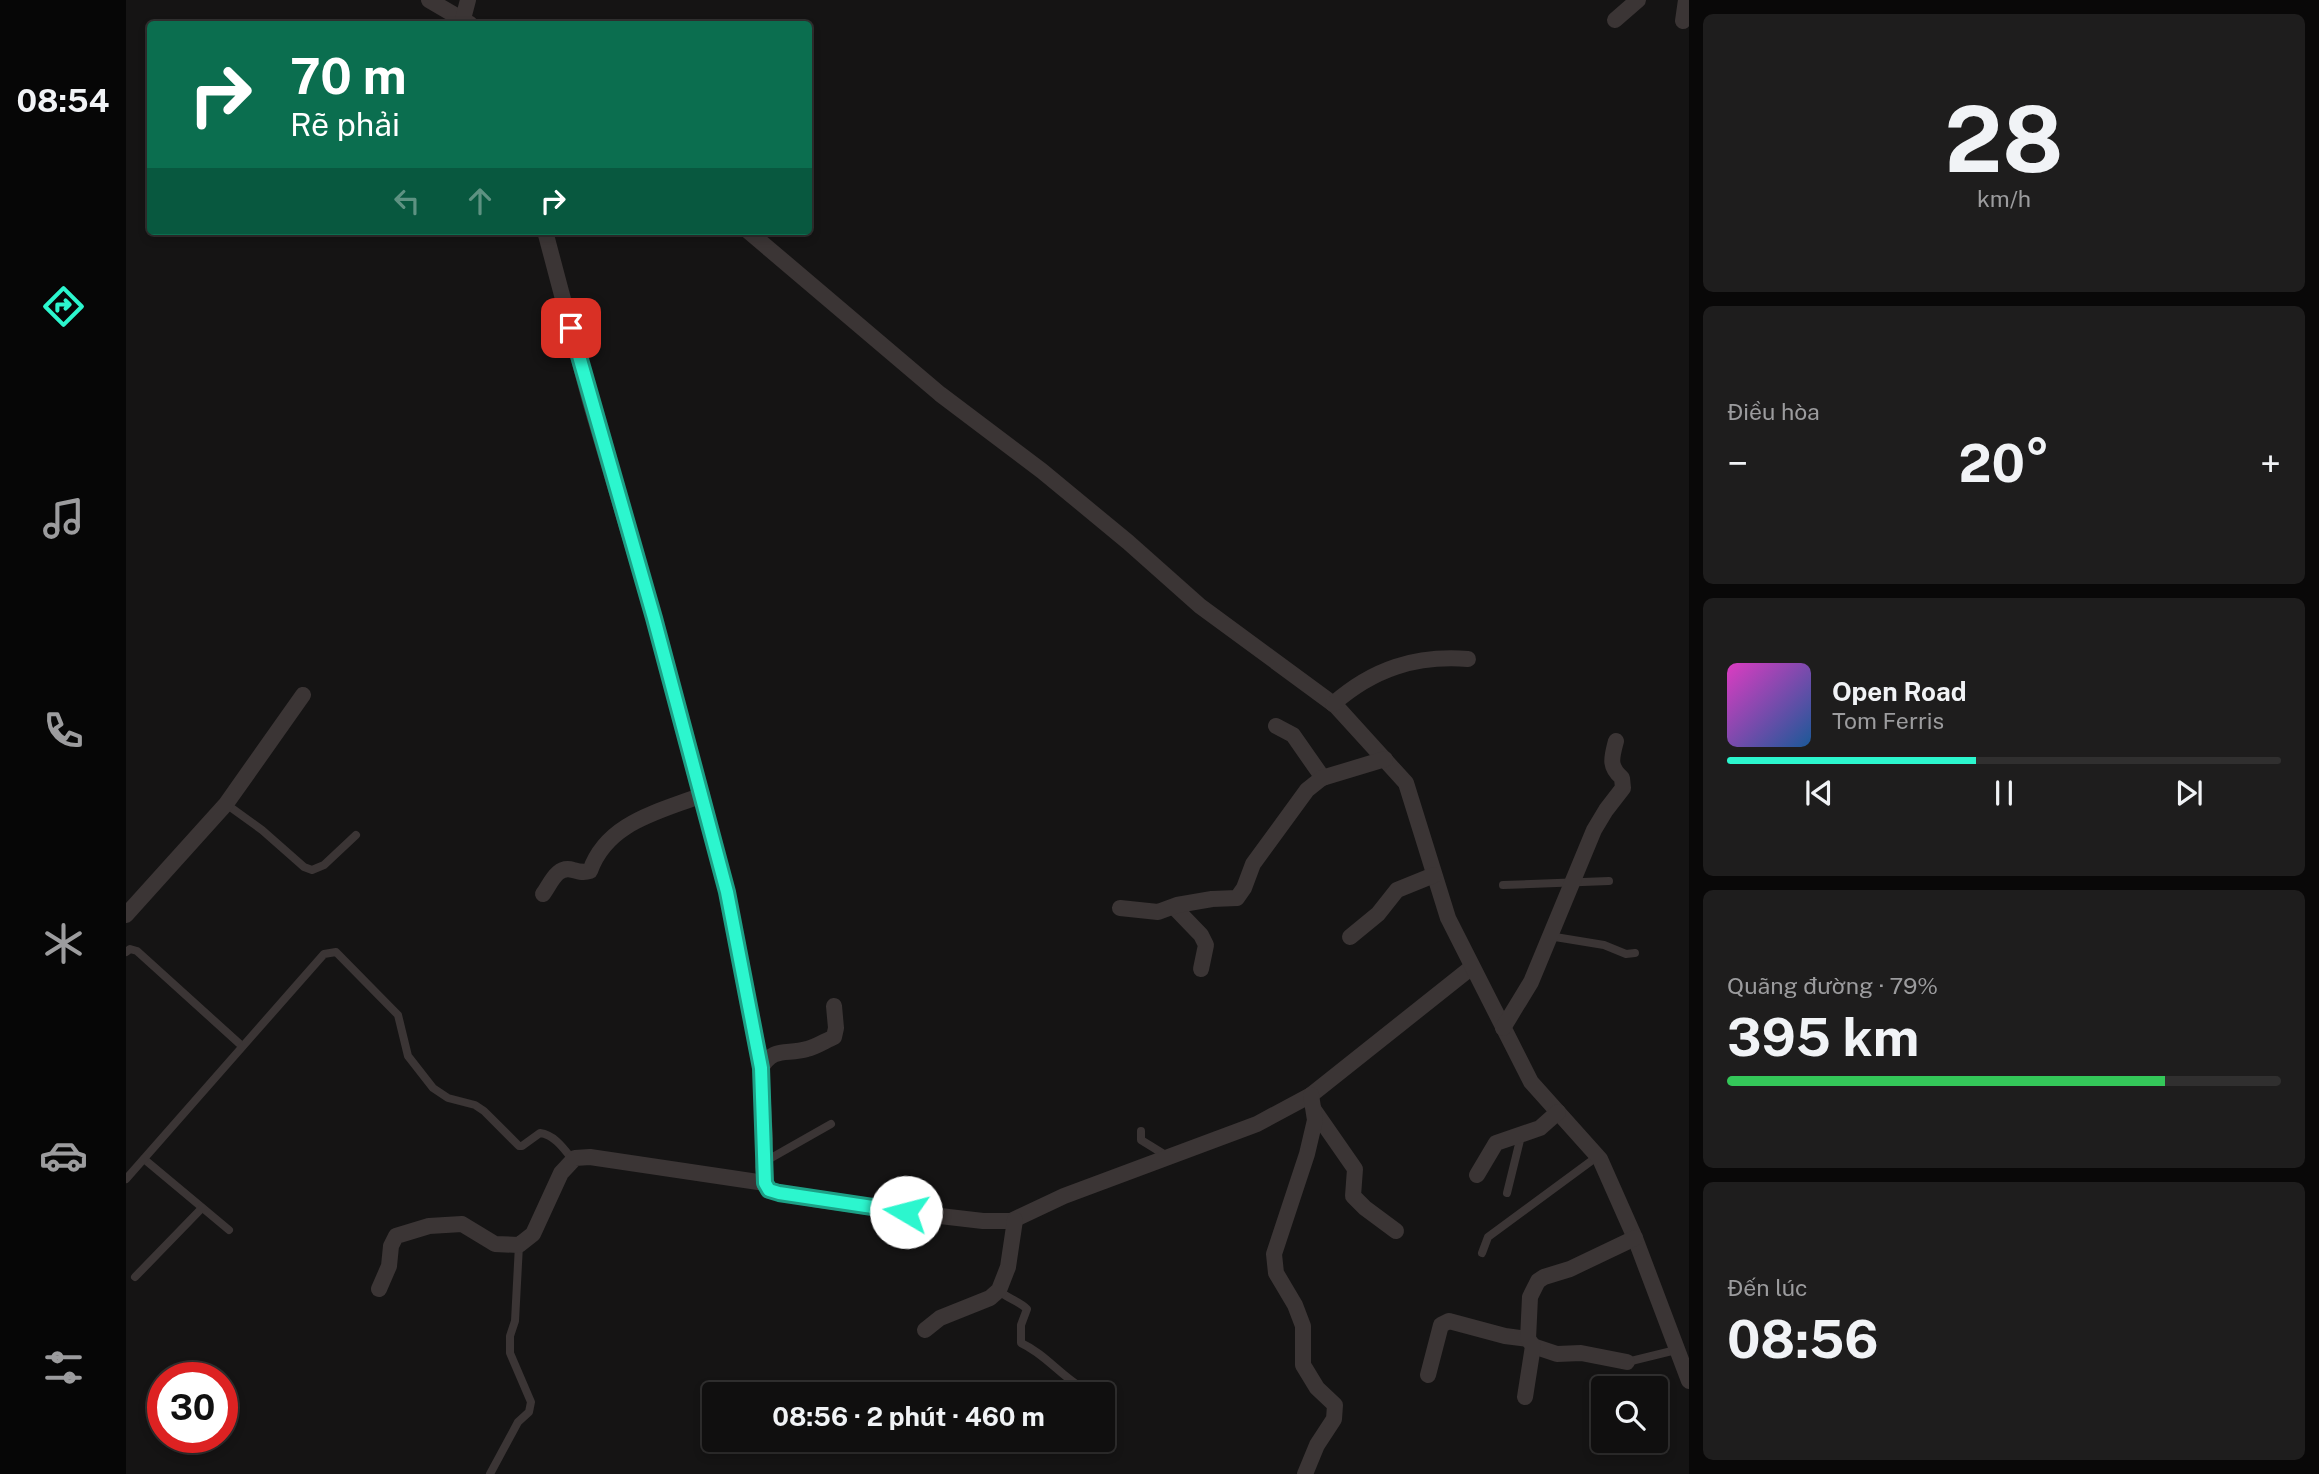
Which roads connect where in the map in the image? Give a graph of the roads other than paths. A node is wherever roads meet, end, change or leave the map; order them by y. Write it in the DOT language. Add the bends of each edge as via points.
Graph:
graph roads {
  1 [pos="429,0"];
  2 [pos="468,0"];
  3 [pos="1637,0"];
  4 [pos="1686,0"];
  5 [pos="1615,20"];
  6 [pos="465,21"];
  7 [pos="467,21"];
  8 [pos="1683,21"];
  9 [pos="546,235"];
  10 [pos="753,235"];
  11 [pos="1468,659"];
  12 [pos="303,695"];
  13 [pos="1333,704"];
  14 [pos="1276,726"];
  15 [pos="1616,741"];
  16 [pos="1385,759"];
  17 [pos="1323,778"];
  18 [pos="702,795"];
  19 [pos="226,804"];
  20 [pos="356,835"];
  21 [pos="1434,875"];
  22 [pos="1609,881"];
  23 [pos="1572,882"];
  24 [pos="1503,885"];
  25 [pos="543,894"];
  26 [pos="1174,907"];
  27 [pos="1120,908"];
  28 [pos="126,915"];
  29 [pos="1549,936"];
  30 [pos="1350,937"];
  31 [pos="126,952"];
  32 [pos="1635,953"];
  33 [pos="1472,967"];
  34 [pos="1201,969"];
  35 [pos="834,1006"];
  36 [pos="1503,1028"];
  37 [pos="243,1046"];
  38 [pos="761,1068"];
  39 [pos="1312,1103"];
  40 [pos="1558,1112"];
  41 [pos="831,1124"];
  42 [pos="1140,1130"];
  43 [pos="1522,1133"];
  44 [pos="1598,1156"];
  45 [pos="1170,1157"];
  46 [pos="144,1159"];
  47 [pos="573,1160"];
  48 [pos="764,1162"];
  49 [pos="1476,1174"];
  50 [pos="126,1180"];
  51 [pos="765,1183"];
  52 [pos="1507,1193"];
  53 [pos="202,1208"];
  54 [pos="1015,1220"];
  55 [pos="229,1230"];
  56 [pos="1396,1231"];
  57 [pos="1635,1238"];
  58 [pos="519,1245"];
  59 [pos="1482,1253"];
  60 [pos="135,1278"];
  61 [pos="379,1289"];
  62 [pos="999,1290"];
  63 [pos="925,1330"];
  64 [pos="1530,1343"];
  65 [pos="1676,1350"];
  66 [pos="1627,1362"];
  67 [pos="1428,1375"];
  68 [pos="1689,1381"];
  69 [pos="1072,1382"];
  70 [pos="1525,1397"];
  71 [pos="490,1474"];
  72 [pos="1305,1474"];
  1 -- 6 [label="street"];
  2 -- 7 [label="street"];
  3 -- 5 [label="street"];
  4 -- 8 [label="street"];
  9 -- 18 [label="street"];
  10 -- 13 [label="street" via="1200,606"];
  11 -- 13 [label="street" via="1393,666 1367,678"];
  12 -- 19 [label="street"];
  13 -- 16 [label="street"];
  14 -- 17 [label="street" via="1293,735"];
  15 -- 23 [label="street" via="1610,762 1622,778 1623,788 1594,830"];
  16 -- 17 [label="street"];
  16 -- 21 [label="street" via="1406,783"];
  17 -- 26 [label="street" via="1288,814 1253,864 1237,898"];
  18 -- 25 [label="street" via="623,827 609,839 590,871 564,868"];
  18 -- 38 [label="street" via="727,892"];
  19 -- 20 [label="lane" via="312,870 324,865"];
  19 -- 28 [label="street"];
  21 -- 30 [label="street" via="1397,890 1378,914"];
  21 -- 33 [label="street"];
  22 -- 23 [label="lane"];
  23 -- 24 [label="lane"];
  23 -- 29 [label="street"];
  26 -- 27 [label="street" via="1158,912"];
  26 -- 34 [label="street" via="1206,944"];
  29 -- 32 [label="lane"];
  29 -- 36 [label="street" via="1531,982"];
  31 -- 37 [label="lane" via="137,951"];
  33 -- 36 [label="street"];
  33 -- 39 [label="street"];
  35 -- 38 [label="street" via="834,1037 807,1049 778,1052"];
  36 -- 40 [label="street" via="1531,1082"];
  37 -- 46 [label="lane"];
  37 -- 47 [label="lane" via="324,954 335,953 398,1015 408,1056 433,1088 484,1111 519,1146 540,1133 547,1134"];
  38 -- 48 [label="street"];
  39 -- 45 [label="street"];
  39 -- 56 [label="street" via="1354,1169 1353,1196"];
  39 -- 72 [label="street" via="1315,1121 1307,1154 1273,1254 1276,1273 1303,1326 1303,1365 1335,1405 1334,1419"];
  40 -- 43 [label="street" via="1540,1128"];
  40 -- 44 [label="street"];
  41 -- 48 [label="lane"];
  42 -- 45 [label="lane" via="1145,1144"];
  43 -- 49 [label="street" via="1492,1146"];
  43 -- 52 [label="lane"];
  44 -- 57 [label="street"];
  44 -- 59 [label="lane" via="1488,1237"];
  45 -- 54 [label="street" via="1064,1196"];
  46 -- 50 [label="lane"];
  46 -- 53 [label="lane"];
  47 -- 51 [label="street" via="590,1157"];
  47 -- 58 [label="street" via="561,1173 533,1234"];
  48 -- 51 [label="street"];
  51 -- 54 [label="street" via="769,1190 813,1199 983,1221"];
  53 -- 55 [label="lane"];
  53 -- 60 [label="lane"];
  54 -- 62 [label="street" via="1008,1267"];
  57 -- 64 [label="street" via="1538,1281 1530,1297"];
  57 -- 65 [label="street"];
  58 -- 61 [label="street" via="495,1244 463,1224 429,1226 396,1236"];
  58 -- 71 [label="lane" via="510,1353 531,1402"];
  62 -- 63 [label="street"];
  62 -- 69 [label="lane" via="1027,1309 1021,1343 1035,1349"];
  64 -- 66 [label="street" via="1557,1354 1581,1353"];
  64 -- 67 [label="street" via="1448,1321 1441,1325"];
  64 -- 70 [label="street"];
  65 -- 66 [label="lane"];
  65 -- 68 [label="street"];
}
